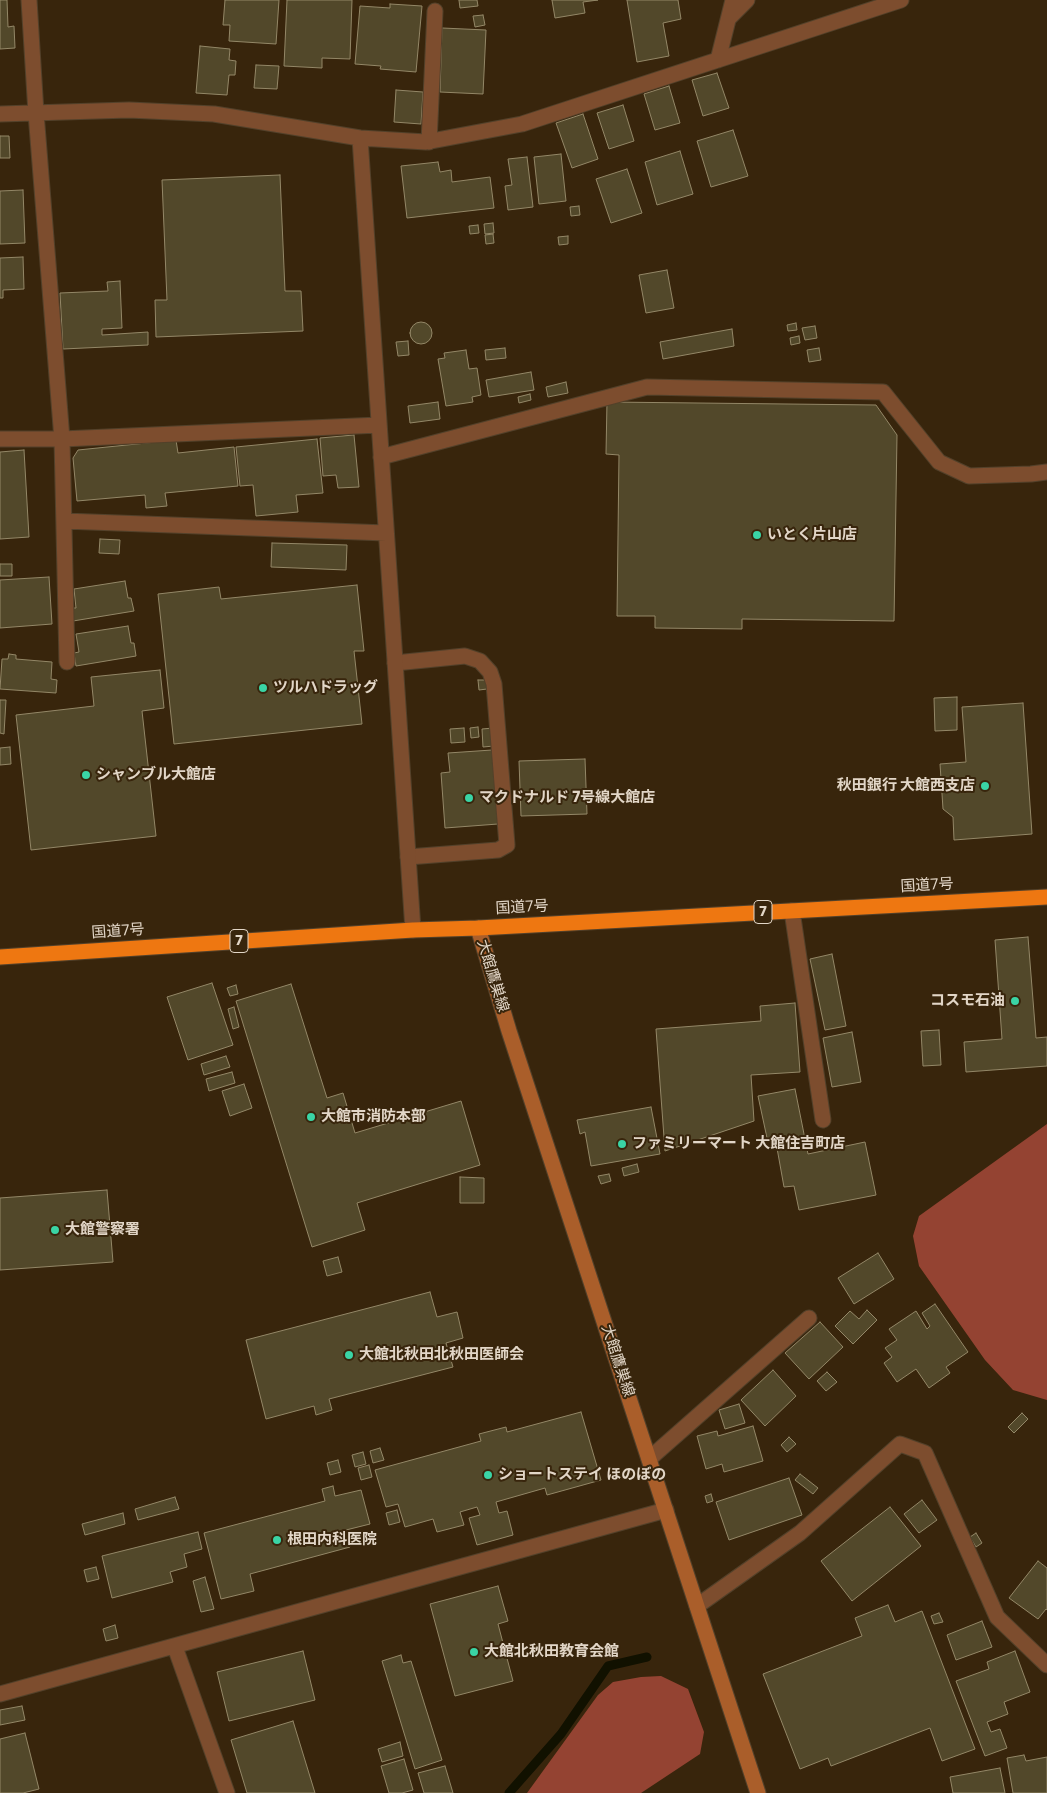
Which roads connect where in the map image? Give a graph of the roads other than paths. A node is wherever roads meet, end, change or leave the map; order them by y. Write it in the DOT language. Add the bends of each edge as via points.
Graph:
graph roads {
  1 [pos="29,0"];
  2 [pos="733,0"];
  3 [pos="747,0"];
  4 [pos="901,0"];
  5 [pos="436,11"];
  6 [pos="728,20"];
  7 [pos="718,60"];
  8 [pos="36,113"];
  9 [pos="0,114"];
  10 [pos="360,138"];
  11 [pos="429,142"];
  12 [pos="379,425"];
  13 [pos="0,439"];
  14 [pos="62,439"];
  15 [pos="381,457"];
  16 [pos="1047,472"];
  17 [pos="64,521"];
  18 [pos="386,533"];
  19 [pos="67,662"];
  20 [pos="395,663"];
  21 [pos="408,856"];
  22 [pos="1047,896"];
  23 [pos="792,911"];
  24 [pos="478,928"];
  25 [pos="413,930"];
  26 [pos="0,957"];
  27 [pos="823,1120"];
  28 [pos="809,1318"];
  29 [pos="649,1459"];
  30 [pos="666,1510"];
  31 [pos="697,1606"];
  32 [pos="175,1647"];
  33 [pos="1047,1665"];
  34 [pos="0,1694"];
  35 [pos="227,1793"];
  36 [pos="758,1793"];
  1 -- 8 [label="street"];
  2 -- 6 [label="street"];
  3 -- 6 [label="street"];
  4 -- 7 [label="street"];
  5 -- 11 [label="street"];
  6 -- 7 [label="street"];
  7 -- 11 [label="street" via="522,124"];
  8 -- 9 [label="street"];
  8 -- 10 [label="street" via="129,110 214,114"];
  8 -- 14 [label="street"];
  10 -- 11 [label="street"];
  10 -- 12 [label="street"];
  12 -- 14 [label="street"];
  12 -- 15 [label="street"];
  13 -- 14 [label="street"];
  14 -- 17 [label="street"];
  15 -- 16 [label="street" via="647,387 883,392 939,462 969,476"];
  15 -- 18 [label="street"];
  17 -- 18 [label="street"];
  17 -- 19 [label="street"];
  18 -- 20 [label="street"];
  20 -- 21 [label="street"];
  20 -- 21 [label="street" via="465,656 480,662 490,672 494,684 507,845 498,850"];
  21 -- 25 [label="street"];
  22 -- 23 [label="highway, 国道7号 / 7"];
  23 -- 24 [label="highway, 国道7号 / 7"];
  23 -- 27 [label="street"];
  24 -- 25 [label="highway, 国道7号 / 7"];
  24 -- 29 [label="main road, 大館鷹巣線"];
  25 -- 26 [label="highway, 国道7号 / 7"];
  28 -- 29 [label="street"];
  29 -- 30 [label="main road, 大館鷹巣線"];
  30 -- 31 [label="main road, 大館鷹巣線"];
  30 -- 32 [label="street"];
  31 -- 33 [label="street" via="800,1533 900,1444 925,1453 997,1616"];
  31 -- 36 [label="main road, 大館鷹巣線"];
  32 -- 34 [label="street"];
  32 -- 35 [label="street"];
}
